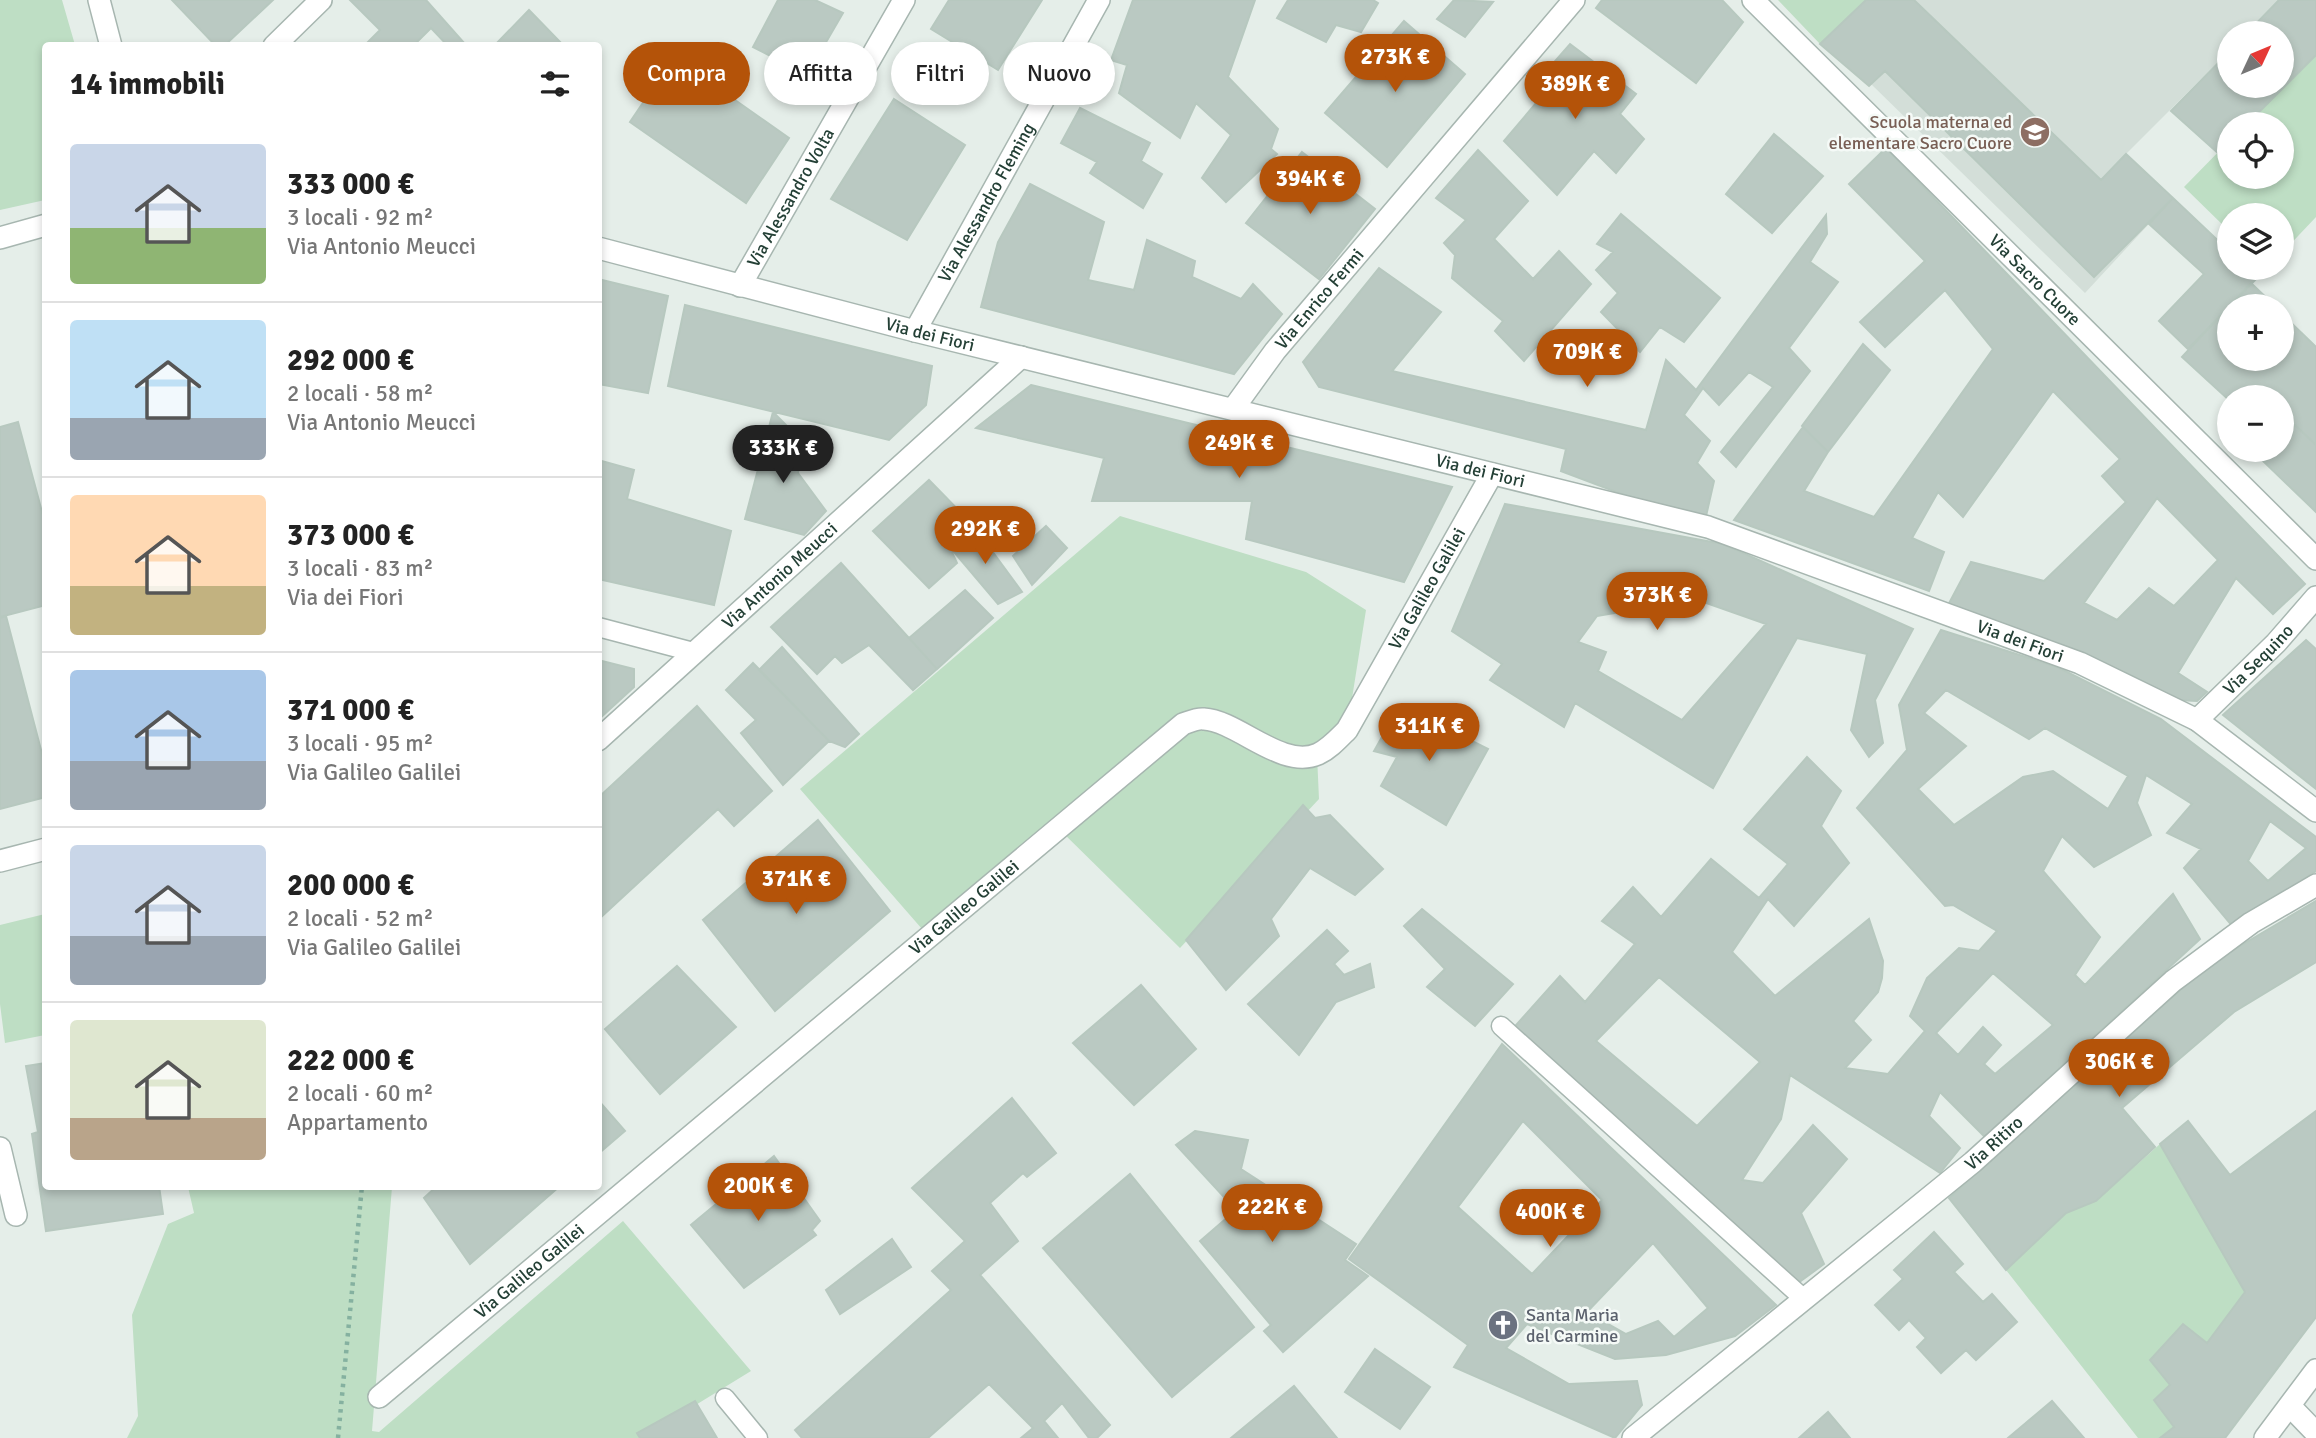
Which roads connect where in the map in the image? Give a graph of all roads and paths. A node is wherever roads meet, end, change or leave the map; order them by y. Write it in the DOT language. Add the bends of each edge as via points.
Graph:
graph roads {
  1 [pos="99,0"];
  2 [pos="321,0"];
  3 [pos="904,0"];
  4 [pos="1099,0"];
  5 [pos="1574,0"];
  6 [pos="1753,0"];
  7 [pos="110,42"];
  8 [pos="278,42"];
  9 [pos="42,226"];
  10 [pos="0,238"];
  11 [pos="602,248"];
  12 [pos="740,286"];
  13 [pos="915,331"];
  14 [pos="1021,357"];
  15 [pos="1233,410"];
  16 [pos="1492,474"];
  17 [pos="2316,559"];
  18 [pos="2316,597"];
  19 [pos="602,628"];
  20 [pos="693,652"];
  21 [pos="2197,720"];
  22 [pos="602,736"];
  23 [pos="2316,811"];
  24 [pos="42,850"];
  25 [pos="0,861"];
  26 [pos="2316,885"];
  27 [pos="1501,1026"];
  28 [pos="0,1148"];
  29 [pos="362,1190"];
  30 [pos="16,1215"];
  31 [pos="1804,1299"];
  32 [pos="2316,1370"];
  33 [pos="379,1397"];
  34 [pos="725,1398"];
  35 [pos="2290,1406"];
  36 [pos="2316,1433"];
  37 [pos="338,1438"];
  38 [pos="758,1438"];
  39 [pos="1633,1438"];
  40 [pos="2266,1438"];
  1 -- 7 [label="street"];
  2 -- 8 [label="street"];
  3 -- 12 [label="street, Via Alessandro Volta"];
  4 -- 13 [label="street, Via Alessandro Fleming"];
  5 -- 15 [label="street, Via Enrico Fermi" via="1275,351"];
  6 -- 17 [label="street, Via Sacro Cuore"];
  9 -- 10 [label="street"];
  11 -- 12 [label="street, Via dei Fiori"];
  12 -- 13 [label="street, Via dei Fiori"];
  13 -- 14 [label="street, Via dei Fiori"];
  14 -- 15 [label="street, Via dei Fiori"];
  14 -- 20 [label="street, Via Antonio Meucci"];
  15 -- 16 [label="street, Via dei Fiori"];
  16 -- 21 [label="street, Via dei Fiori" via="1708,527 2080,663"];
  16 -- 33 [label="street, Via Galileo Galilei" via="1347,730 1333,744 1304,758 1206,719 1183,724"];
  18 -- 21 [label="street, Via Sequino"];
  19 -- 20 [label="lane"];
  20 -- 22 [label="street, Via Antonio Meucci"];
  21 -- 23 [label="street, Via dei Fiori"];
  24 -- 25 [label="street"];
  26 -- 31 [label="street, Via Ritiro" via="2251,923 2173,981 1973,1162"];
  27 -- 31 [label="lane"];
  28 -- 30 [label="street"];
  29 -- 37 [label="path"];
  31 -- 39 [label="street, Via Ritiro"];
  32 -- 35 [label="street"];
  34 -- 38 [label="lane"];
  35 -- 36 [label="street"];
  35 -- 40 [label="street"];
}
